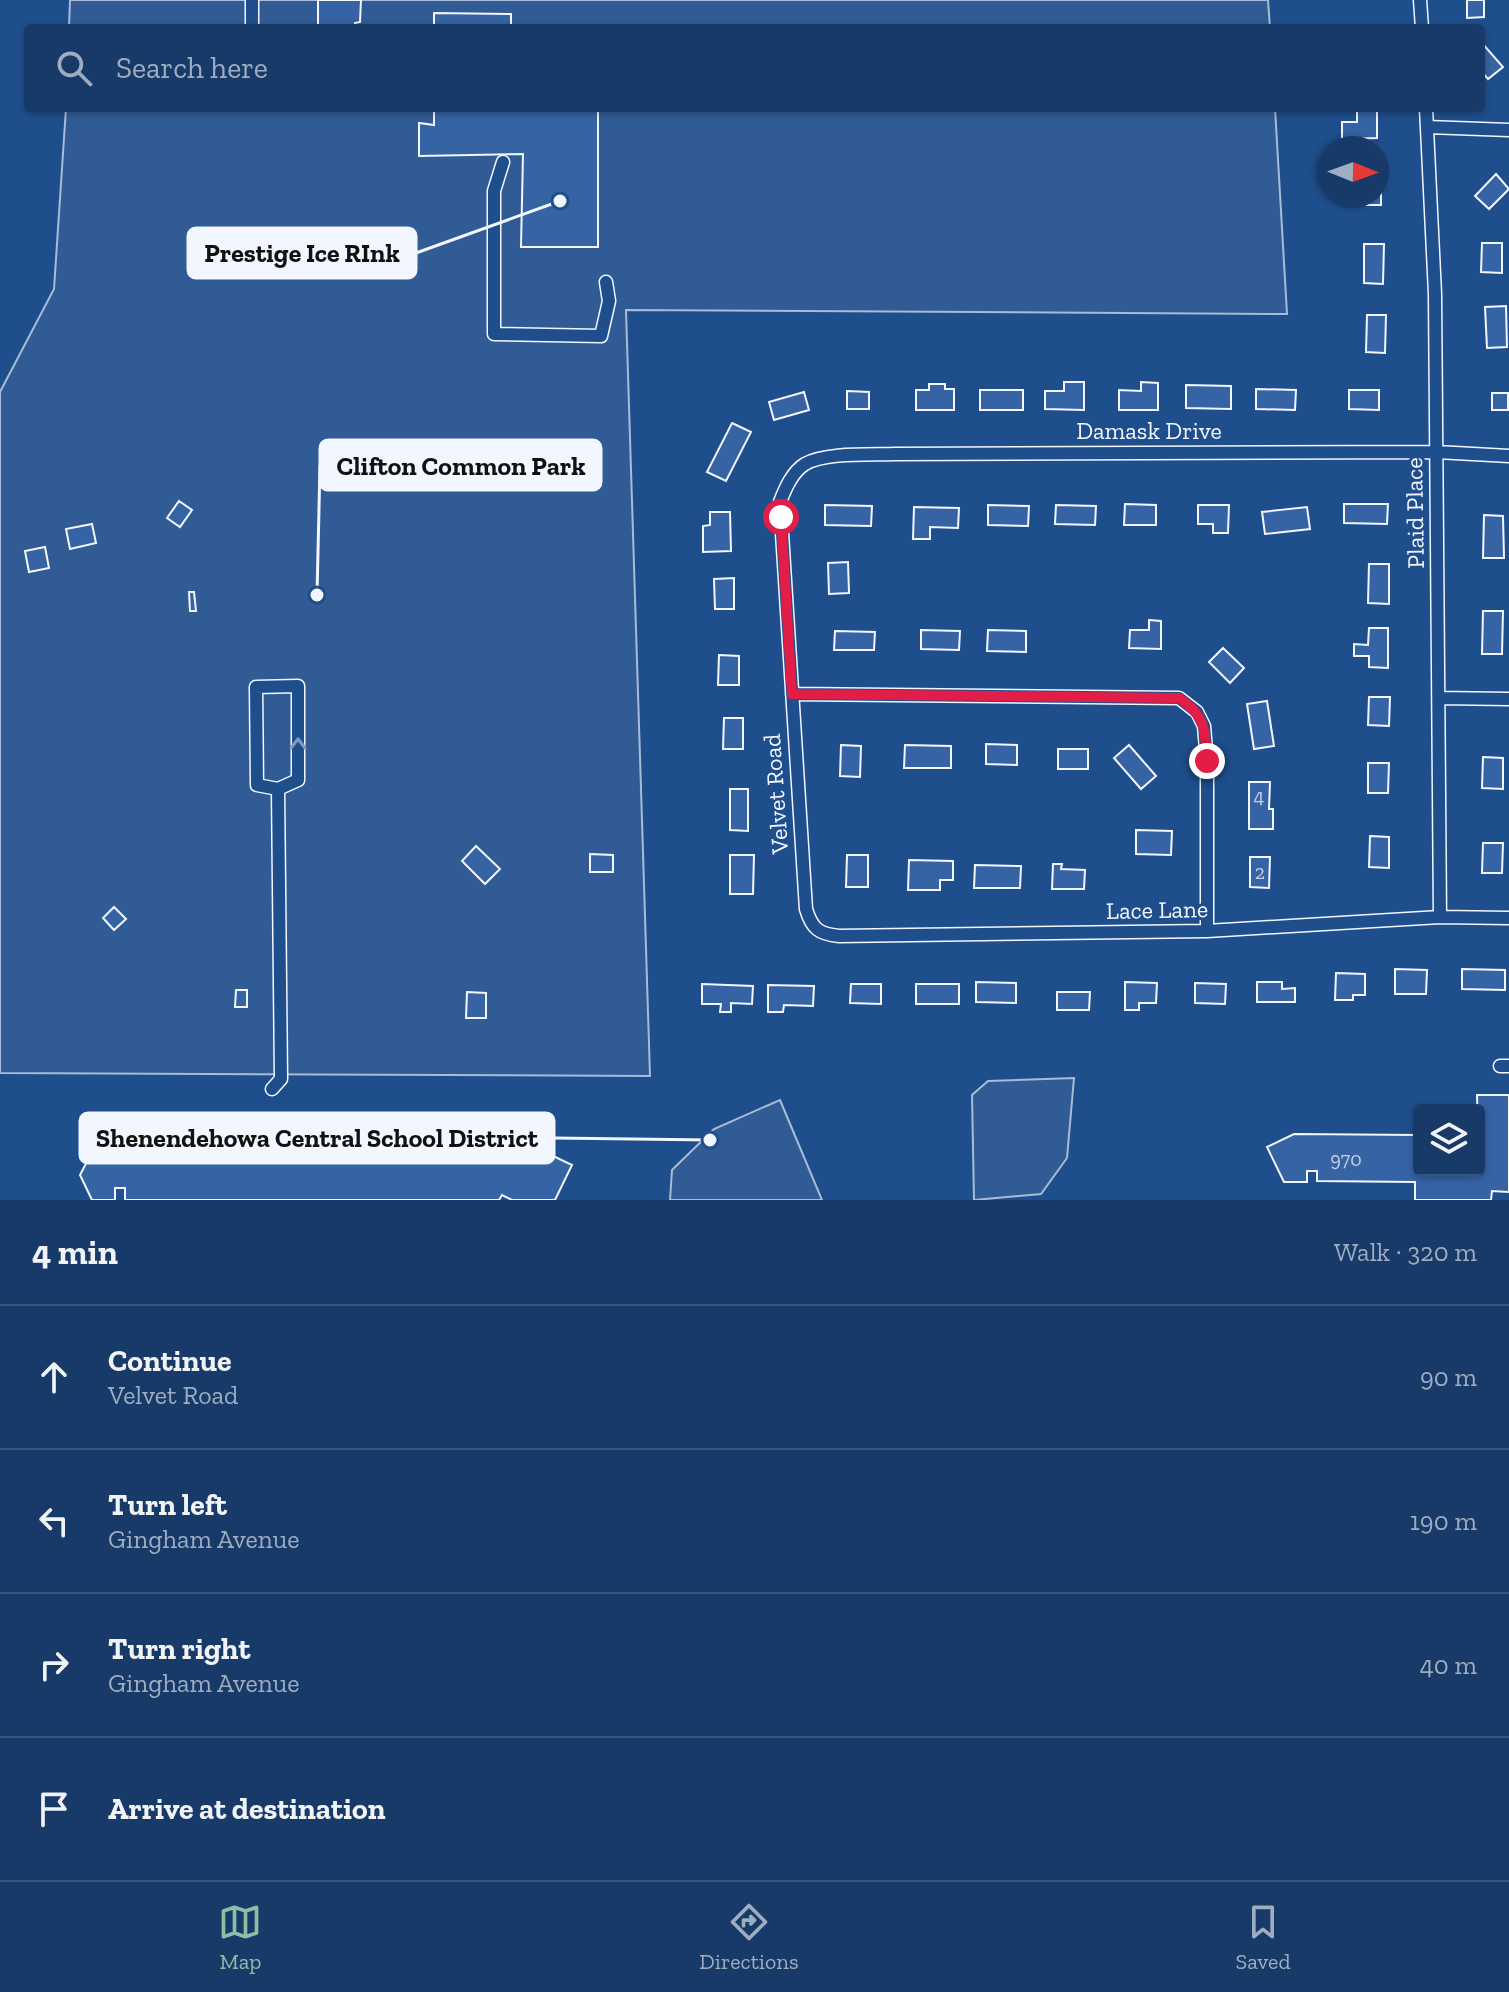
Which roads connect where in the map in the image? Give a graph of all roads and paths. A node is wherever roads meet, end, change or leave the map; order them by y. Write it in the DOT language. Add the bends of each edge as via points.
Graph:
graph roads {
  1 [pos="252,0"];
  2 [pos="1420,0"];
  3 [pos="252,24"];
  4 [pos="1422,24"];
  5 [pos="1426,112"];
  6 [pos="1427,127"];
  7 [pos="1509,130"];
  8 [pos="503,162"];
  9 [pos="606,282"];
  10 [pos="1437,452"];
  11 [pos="1509,456"];
  12 [pos="794,475"];
  13 [pos="792,694"];
  14 [pos="1439,698"];
  15 [pos="1509,699"];
  16 [pos="278,789"];
  17 [pos="1440,917"];
  18 [pos="1509,918"];
  19 [pos="810,922"];
  20 [pos="1207,931"];
  21 [pos="272,1089"];
  1 -- 3 [label="street"];
  2 -- 4 [label="street"];
  5 -- 6 [label="street, Plaid Place"];
  6 -- 7 [label="street"];
  6 -- 10 [label="street, Plaid Place"];
  8 -- 9 [label="street" via="494,191 494,334 601,336 609,301"];
  10 -- 11 [label="street, Damask Drive"];
  10 -- 12 [label="street, Damask Drive" via="895,454 818,460"];
  10 -- 14 [label="street, Plaid Place"];
  12 -- 13 [label="street, Velvet Road" via="780,502"];
  13 -- 19 [label="street, Velvet Road"];
  13 -- 20 [label="street" via="1179,698 1197,712 1204,726"];
  14 -- 15 [label="street"];
  14 -- 17 [label="street, Plaid Place"];
  16 -- 16 [label="street, one-way" via="298,780 298,686 256,687 257,785"];
  16 -- 21 [label="street" via="281,1079"];
  17 -- 18 [label="street, Lace Lane"];
  17 -- 20 [label="street, Lace Lane"];
  19 -- 20 [label="street, Lace Lane" via="821,934 839,936"];
}
